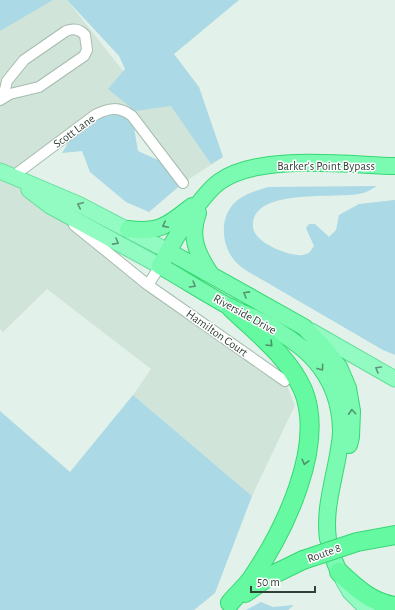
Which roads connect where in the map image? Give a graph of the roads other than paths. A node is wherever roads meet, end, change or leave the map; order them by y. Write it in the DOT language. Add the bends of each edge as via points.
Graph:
graph roads {
  1 [pos="1,99"];
  2 [pos="395,166"];
  3 [pos="6,174"];
  4 [pos="183,183"];
  5 [pos="207,193"];
  6 [pos="50,206"];
  7 [pos="128,229"];
  8 [pos="168,251"];
  9 [pos="160,266"];
  10 [pos="211,275"];
  11 [pos="148,285"];
  12 [pos="232,308"];
  13 [pos="304,327"];
  14 [pos="395,379"];
  15 [pos="286,381"];
  16 [pos="332,489"];
  17 [pos="390,536"];
  18 [pos="328,539"];
  19 [pos="336,566"];
  20 [pos="225,606"];
  21 [pos="395,606"];
  22 [pos="368,610"];
  1 -- 1 [label="street" via="39,87 84,56 87,50 85,35 80,30 66,31 29,56 7,81"];
  2 -- 5 [label="highway, Barker's Point Bypass" via="303,163 258,167 238,172"];
  3 -- 4 [label="street, Scott Lane" via="94,115 114,108 124,110 132,116"];
  3 -- 6 [label="main road, Riverside Drive"];
  7 -- 3 [label="main road, Riverside Drive, one-way" via="78,204"];
  5 -- 7 [label="highway, one-way" via="175,220 162,227 151,231"];
  5 -- 8 [label="highway, Barker's Point Bypass"];
  5 -- 10 [label="highway" via="193,232 200,257"];
  6 -- 9 [label="main road, Riverside Drive, one-way"];
  6 -- 11 [label="street, Hamilton Court"];
  7 -- 8 [label="main road, Riverside Drive"];
  8 -- 9 [label="highway, Barker's Point Bypass"];
  8 -- 10 [label="highway, Riverside Drive"];
  9 -- 11 [label="street"];
  9 -- 12 [label="highway, Riverside Drive, one-way"];
  13 -- 10 [label="highway, Riverside Drive, one-way"];
  11 -- 15 [label="street, Hamilton Court"];
  12 -- 16 [label="highway, Riverside Drive, one-way" via="304,349 319,364 331,383 339,405 341,433"];
  12 -- 20 [label="highway, one-way" via="262,335 291,368 303,390 309,413 310,436 306,462 284,521 252,578"];
  14 -- 13 [label="main road, Riverside Drive, one-way"];
  16 -- 13 [label="highway, one-way" via="351,437 352,411 348,388 339,367"];
  16 -- 18 [label="highway, Riverside Drive" via="327,508"];
  17 -- 20 [label="highway, Route 8, bridge" via="358,542 304,560 268,577"];
  19 -- 21 [label="highway" via="357,589 372,599"];
  19 -- 22 [label="main road" via="350,592"];
}
